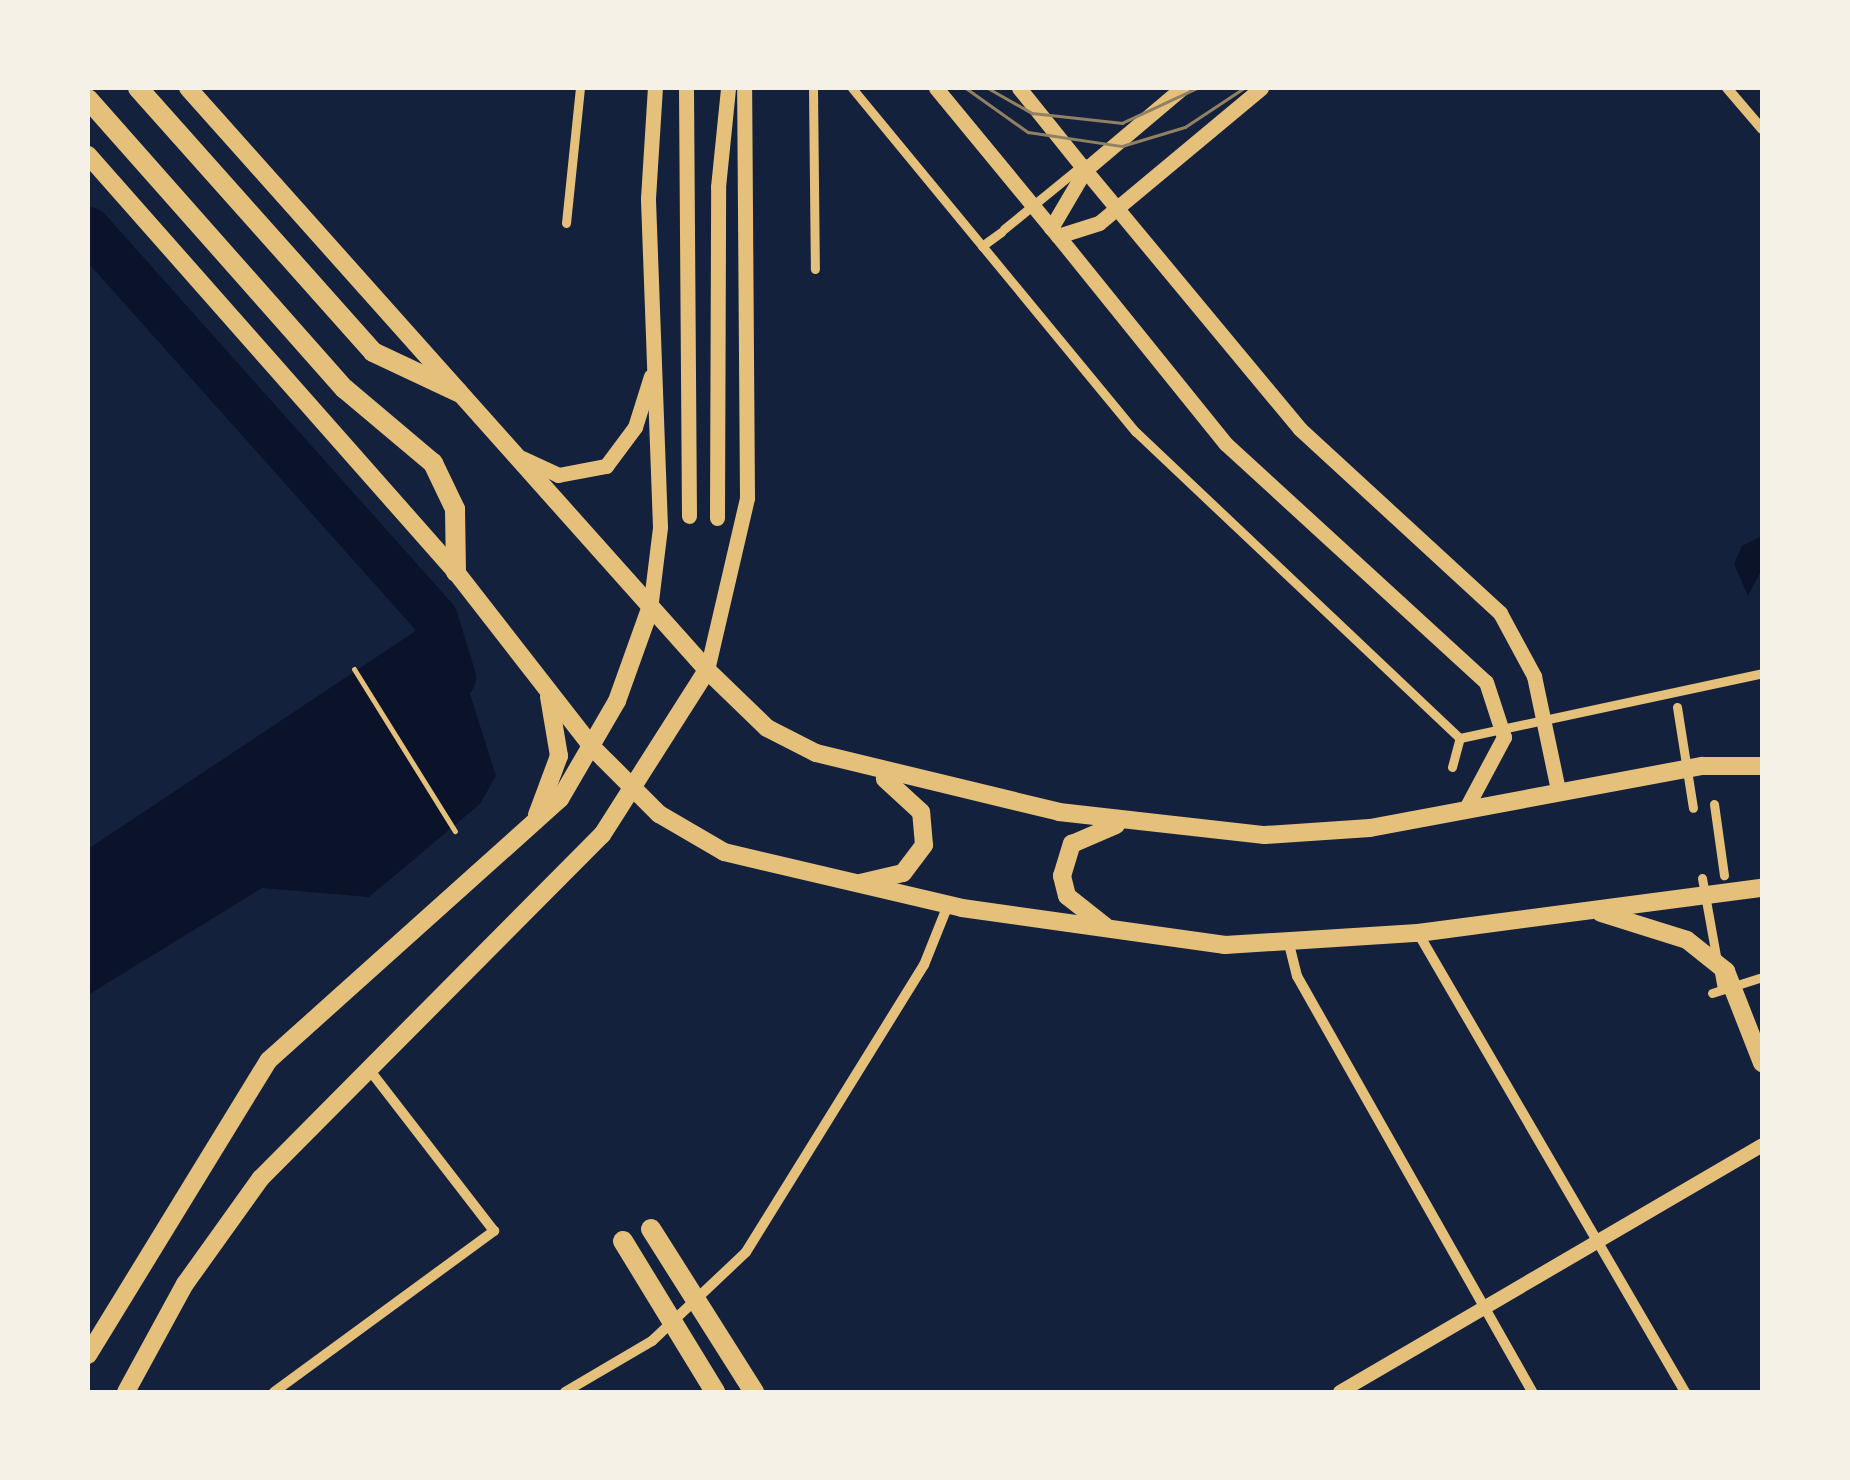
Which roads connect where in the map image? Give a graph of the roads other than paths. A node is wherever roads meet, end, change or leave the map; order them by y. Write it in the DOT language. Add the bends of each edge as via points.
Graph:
graph roads {
  1 [pos="88,88"];
  2 [pos="127,88"];
  3 [pos="138,88"];
  4 [pos="188,88"];
  5 [pos="580,88"];
  6 [pos="655,88"];
  7 [pos="686,88"];
  8 [pos="728,88"];
  9 [pos="744,88"];
  10 [pos="814,88"];
  11 [pos="852,88"];
  12 [pos="936,88"];
  13 [pos="1019,88"];
  14 [pos="1179,88"];
  15 [pos="1260,88"];
  16 [pos="1726,88"];
  17 [pos="88,99"];
  18 [pos="1762,130"];
  19 [pos="88,154"];
  20 [pos="1085,170"];
  21 [pos="1116,208"];
  22 [pos="566,223"];
  23 [pos="1054,232"];
  24 [pos="982,246"];
  25 [pos="815,269"];
  26 [pos="363,347"];
  27 [pos="655,359"];
  28 [pos="334,362"];
  29 [pos="458,392"];
  30 [pos="507,447"];
  31 [pos="689,516"];
  32 [pos="717,518"];
  33 [pos="456,572"];
  34 [pos="650,608"];
  35 [pos="354,669"];
  36 [pos="707,670"];
  37 [pos="1762,673"];
  38 [pos="544,683"];
  39 [pos="1677,706"];
  40 [pos="1460,738"];
  41 [pos="1762,748"];
  42 [pos="594,749"];
  43 [pos="1753,764"];
  44 [pos="1452,767"];
  45 [pos="868,769"];
  46 [pos="1558,790"];
  47 [pos="635,793"];
  48 [pos="1714,804"];
  49 [pos="1693,808"];
  50 [pos="1465,810"];
  51 [pos="1140,823"];
  52 [pos="455,832"];
  53 [pos="528,834"];
  54 [pos="1724,875"];
  55 [pos="1702,878"];
  56 [pos="845,884"];
  57 [pos="1762,888"];
  58 [pos="948,905"];
  59 [pos="1576,910"];
  60 [pos="1418,933"];
  61 [pos="1124,934"];
  62 [pos="1289,944"];
  63 [pos="1762,977"];
  64 [pos="1762,1063"];
  65 [pos="368,1067"];
  66 [pos="1762,1144"];
  67 [pos="650,1229"];
  68 [pos="622,1241"];
  69 [pos="1597,1241"];
  70 [pos="1484,1310"];
  71 [pos="88,1355"];
  72 [pos="126,1392"];
  73 [pos="274,1392"];
  74 [pos="565,1392"];
  75 [pos="715,1392"];
  76 [pos="754,1392"];
  77 [pos="1340,1392"];
  78 [pos="1532,1392"];
  79 [pos="1685,1392"];
  1 -- 28 [label="highway"];
  2 -- 26 [label="highway"];
  3 -- 26 [label="highway"];
  4 -- 29 [label="main road"];
  5 -- 22 [label="street"];
  6 -- 27 [label="main road"];
  7 -- 31 [label="main road"];
  8 -- 32 [label="main road" via="718,187"];
  9 -- 36 [label="main road" via="747,498"];
  10 -- 25 [label="street"];
  11 -- 24 [label="street"];
  12 -- 23 [label="main road"];
  13 -- 20 [label="main road"];
  14 -- 20 [label="main road"];
  14 -- 24 [label="street"];
  15 -- 21 [label="main road"];
  16 -- 18 [label="street"];
  17 -- 33 [label="highway" via="357,399 418,445 445,482"];
  19 -- 33 [label="main road"];
  20 -- 21 [label="main road"];
  20 -- 23 [label="main road"];
  21 -- 23 [label="main road"];
  21 -- 46 [label="main road" via="1300,429 1500,613 1534,676"];
  23 -- 50 [label="main road" via="1226,444 1486,682 1504,737"];
  24 -- 40 [label="street" via="1136,432"];
  26 -- 29 [label="highway"];
  27 -- 30 [label="main road" via="635,427 606,466 558,475"];
  27 -- 34 [label="main road" via="660,564"];
  29 -- 30 [label="main road"];
  30 -- 34 [label="main road"];
  33 -- 38 [label="main road"];
  34 -- 36 [label="main road"];
  34 -- 42 [label="main road"];
  35 -- 52 [label="lane"];
  36 -- 45 [label="main road" via="777,734"];
  36 -- 47 [label="main road"];
  37 -- 40 [label="street"];
  38 -- 42 [label="main road"];
  38 -- 53 [label="main road" via="559,756"];
  39 -- 49 [label="street"];
  40 -- 44 [label="street"];
  41 -- 43 [label="main road"];
  42 -- 47 [label="main road"];
  42 -- 53 [label="main road"];
  43 -- 46 [label="main road"];
  45 -- 51 [label="main road"];
  45 -- 56 [label="main road" via="914,800 924,845 902,873"];
  46 -- 50 [label="main road"];
  47 -- 56 [label="main road" via="724,852"];
  47 -- 65 [label="main road" via="516,929"];
  48 -- 54 [label="street"];
  50 -- 51 [label="main road" via="1266,836"];
  51 -- 61 [label="main road" via="1084,832 1064,863 1067,896"];
  53 -- 71 [label="main road" via="360,970 269,1060"];
  55 -- 63 [label="street" via="1717,991"];
  56 -- 58 [label="main road"];
  57 -- 59 [label="main road"];
  58 -- 61 [label="main road"];
  58 -- 74 [label="street" via="924,965 746,1252 688,1312"];
  59 -- 60 [label="main road"];
  59 -- 64 [label="main road" via="1655,926 1726,971"];
  60 -- 62 [label="main road"];
  60 -- 69 [label="street"];
  61 -- 62 [label="main road"];
  62 -- 70 [label="street" via="1297,976"];
  65 -- 72 [label="main road" via="224,1224"];
  65 -- 73 [label="street" via="494,1231"];
  66 -- 69 [label="street"];
  67 -- 76 [label="highway"];
  68 -- 75 [label="highway"];
  69 -- 70 [label="street"];
  69 -- 79 [label="street"];
  70 -- 77 [label="street"];
  70 -- 78 [label="street"];
}
